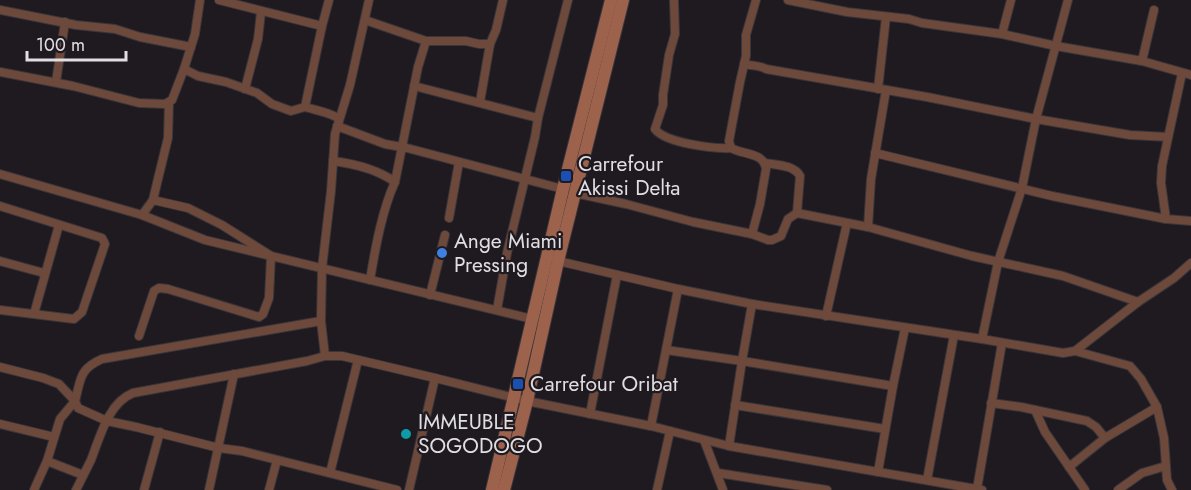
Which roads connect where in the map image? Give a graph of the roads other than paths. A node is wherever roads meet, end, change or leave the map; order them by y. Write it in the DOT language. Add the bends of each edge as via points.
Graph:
graph roads {
  1 [pos="200,0"];
  2 [pos="219,0"];
  3 [pos="329,0"];
  4 [pos="369,0"];
  5 [pos="503,0"];
  6 [pos="611,0"];
  7 [pos="623,0"];
  8 [pos="674,0"];
  9 [pos="756,0"];
  10 [pos="788,0"];
  11 [pos="1011,0"];
  12 [pos="1068,0"];
  13 [pos="565,1"];
  14 [pos="0,10"];
  15 [pos="1154,10"];
  16 [pos="261,12"];
  17 [pos="886,17"];
  18 [pos="365,20"];
  19 [pos="65,22"];
  20 [pos="322,26"];
  21 [pos="1002,34"];
  22 [pos="426,41"];
  23 [pos="490,44"];
  24 [pos="191,46"];
  25 [pos="1056,46"];
  26 [pos="1142,61"];
  27 [pos="744,64"];
  28 [pos="183,69"];
  29 [pos="0,72"];
  30 [pos="1186,74"];
  31 [pos="57,82"];
  32 [pos="414,86"];
  33 [pos="245,89"];
  34 [pos="882,90"];
  35 [pos="170,102"];
  36 [pos="480,102"];
  37 [pos="305,107"];
  38 [pos="538,118"];
  39 [pos="1036,119"];
  40 [pos="338,123"];
  41 [pos="1168,137"];
  42 [pos="403,147"];
  43 [pos="731,148"];
  44 [pos="875,153"];
  45 [pos="333,161"];
  46 [pos="459,162"];
  47 [pos="765,163"];
  48 [pos="0,174"];
  49 [pos="525,178"];
  50 [pos="396,182"];
  51 [pos="1022,188"];
  52 [pos="569,191"];
  53 [pos="153,200"];
  54 [pos="0,206"];
  55 [pos="797,213"];
  56 [pos="142,214"];
  57 [pos="449,218"];
  58 [pos="1166,219"];
  59 [pos="1191,221"];
  60 [pos="847,223"];
  61 [pos="59,225"];
  62 [pos="868,227"];
  63 [pos="752,234"];
  64 [pos="445,235"];
  65 [pos="271,256"];
  66 [pos="0,261"];
  67 [pos="558,261"];
  68 [pos="998,262"];
  69 [pos="1191,263"];
  70 [pos="322,268"];
  71 [pos="44,273"];
  72 [pos="617,275"];
  73 [pos="370,280"];
  74 [pos="678,289"];
  75 [pos="430,295"];
  76 [pos="1138,302"];
  77 [pos="752,304"];
  78 [pos="0,310"];
  79 [pos="497,310"];
  80 [pos="34,314"];
  81 [pos="826,316"];
  82 [pos="532,319"];
  83 [pos="321,321"];
  84 [pos="905,328"];
  85 [pos="954,335"];
  86 [pos="139,336"];
  87 [pos="982,339"];
  88 [pos="1002,343"];
  89 [pos="666,350"];
  90 [pos="1075,351"];
  91 [pos="325,356"];
  92 [pos="358,360"];
  93 [pos="742,361"];
  94 [pos="0,367"];
  95 [pos="234,374"];
  96 [pos="435,378"];
  97 [pos="893,386"];
  98 [pos="514,398"];
  99 [pos="75,401"];
  100 [pos="527,401"];
  101 [pos="992,404"];
  102 [pos="735,405"];
  103 [pos="1157,407"];
  104 [pos="1035,410"];
  105 [pos="590,414"];
  106 [pos="107,421"];
  107 [pos="0,424"];
  108 [pos="651,426"];
  109 [pos="885,429"];
  110 [pos="670,431"];
  111 [pos="160,432"];
  112 [pos="54,437"];
  113 [pos="1105,438"];
  114 [pos="705,440"];
  115 [pos="729,446"];
  116 [pos="219,447"];
  117 [pos="277,460"];
  118 [pos="47,461"];
  119 [pos="1166,465"];
  120 [pos="1069,466"];
  121 [pos="878,472"];
  122 [pos="330,473"];
  123 [pos="718,473"];
  124 [pos="83,475"];
  125 [pos="772,481"];
  126 [pos="930,481"];
  127 [pos="34,490"];
  128 [pos="76,490"];
  129 [pos="144,490"];
  130 [pos="209,490"];
  131 [pos="269,490"];
  132 [pos="397,490"];
  133 [pos="409,490"];
  134 [pos="492,490"];
  135 [pos="504,490"];
  136 [pos="657,490"];
  137 [pos="723,490"];
  138 [pos="776,490"];
  139 [pos="827,490"];
  140 [pos="939,490"];
  141 [pos="980,490"];
  142 [pos="1084,490"];
  143 [pos="1118,490"];
  144 [pos="1172,490"];
  1 -- 24 [label="street"];
  2 -- 16 [label="street"];
  3 -- 20 [label="street"];
  4 -- 18 [label="street"];
  5 -- 23 [label="street"];
  6 -- 52 [label="main road"];
  7 -- 52 [label="main road"];
  8 -- 43 [label="street" via="675,34 655,129 685,143"];
  9 -- 27 [label="street" via="746,35"];
  10 -- 17 [label="street"];
  11 -- 21 [label="street"];
  12 -- 25 [label="street"];
  13 -- 38 [label="street"];
  14 -- 19 [label="street"];
  15 -- 26 [label="street"];
  16 -- 20 [label="street"];
  16 -- 33 [label="street"];
  17 -- 21 [label="street"];
  17 -- 34 [label="street"];
  18 -- 22 [label="street"];
  18 -- 40 [label="street"];
  19 -- 24 [label="street"];
  19 -- 31 [label="street"];
  20 -- 37 [label="street"];
  21 -- 25 [label="street"];
  22 -- 23 [label="street"];
  22 -- 32 [label="street"];
  23 -- 36 [label="street"];
  24 -- 28 [label="street"];
  25 -- 26 [label="street"];
  25 -- 39 [label="street"];
  26 -- 30 [label="street"];
  27 -- 34 [label="street"];
  27 -- 43 [label="street" via="729,141"];
  28 -- 33 [label="street"];
  28 -- 35 [label="street"];
  29 -- 31 [label="street"];
  30 -- 41 [label="street"];
  31 -- 35 [label="street" via="139,103"];
  32 -- 36 [label="street"];
  32 -- 42 [label="street"];
  33 -- 37 [label="street" via="291,111"];
  34 -- 39 [label="street"];
  34 -- 44 [label="street"];
  35 -- 53 [label="street" via="168,138"];
  36 -- 38 [label="street"];
  37 -- 40 [label="street" via="335,115"];
  38 -- 49 [label="street"];
  39 -- 41 [label="street" via="1130,135"];
  39 -- 51 [label="street"];
  40 -- 42 [label="street" via="385,144"];
  40 -- 45 [label="street"];
  41 -- 58 [label="street" via="1161,183"];
  42 -- 46 [label="street"];
  42 -- 50 [label="street"];
  43 -- 47 [label="street" via="758,156"];
  44 -- 51 [label="street"];
  44 -- 62 [label="street"];
  45 -- 50 [label="street" via="369,168"];
  45 -- 70 [label="street"];
  46 -- 49 [label="street"];
  46 -- 57 [label="street"];
  47 -- 55 [label="street" via="798,171"];
  47 -- 63 [label="street"];
  48 -- 56 [label="street"];
  49 -- 52 [label="street"];
  49 -- 79 [label="street"];
  50 -- 73 [label="street"];
  51 -- 58 [label="street"];
  51 -- 68 [label="street"];
  52 -- 63 [label="street"];
  52 -- 67 [label="main road"];
  52 -- 82 [label="main road"];
  53 -- 56 [label="street"];
  53 -- 65 [label="street" via="188,208"];
  54 -- 61 [label="street"];
  55 -- 60 [label="street"];
  55 -- 63 [label="street" via="775,239"];
  56 -- 65 [label="street" via="205,240"];
  58 -- 59 [label="street"];
  60 -- 62 [label="street"];
  60 -- 81 [label="street"];
  61 -- 71 [label="street"];
  61 -- 80 [label="street" via="102,238 105,244 81,315 74,319"];
  62 -- 68 [label="street"];
  64 -- 75 [label="street"];
  65 -- 70 [label="street"];
  65 -- 86 [label="street" via="269,298 263,314 159,288 154,291"];
  66 -- 71 [label="street"];
  67 -- 72 [label="street"];
  67 -- 100 [label="main road"];
  68 -- 76 [label="street" via="1063,276"];
  68 -- 87 [label="street"];
  69 -- 76 [label="street"];
  70 -- 73 [label="street"];
  70 -- 83 [label="street"];
  71 -- 80 [label="street"];
  72 -- 74 [label="street"];
  72 -- 105 [label="street"];
  73 -- 75 [label="street"];
  74 -- 77 [label="street"];
  74 -- 89 [label="street"];
  75 -- 79 [label="street"];
  76 -- 90 [label="street"];
  77 -- 81 [label="street"];
  77 -- 93 [label="street"];
  78 -- 80 [label="street"];
  79 -- 82 [label="street"];
  81 -- 84 [label="street"];
  82 -- 98 [label="main road"];
  83 -- 91 [label="street"];
  83 -- 99 [label="street" via="102,359 84,370"];
  84 -- 85 [label="street"];
  84 -- 97 [label="street"];
  85 -- 87 [label="street"];
  85 -- 126 [label="street"];
  87 -- 88 [label="street"];
  88 -- 90 [label="street" via="1063,353"];
  88 -- 101 [label="street"];
  89 -- 93 [label="street"];
  89 -- 108 [label="street"];
  90 -- 103 [label="street" via="1130,366"];
  91 -- 92 [label="street"];
  91 -- 95 [label="street"];
  92 -- 96 [label="street"];
  92 -- 122 [label="street"];
  93 -- 97 [label="street"];
  93 -- 102 [label="street"];
  94 -- 99 [label="street" via="58,384"];
  95 -- 106 [label="street" via="133,393 117,405"];
  95 -- 116 [label="street"];
  96 -- 98 [label="street"];
  96 -- 133 [label="street"];
  97 -- 109 [label="street"];
  98 -- 100 [label="street"];
  98 -- 134 [label="main road"];
  99 -- 106 [label="street" via="78,408"];
  99 -- 112 [label="street" via="60,419"];
  100 -- 105 [label="street"];
  100 -- 135 [label="main road"];
  101 -- 104 [label="street"];
  101 -- 141 [label="street"];
  102 -- 109 [label="street"];
  102 -- 115 [label="street"];
  103 -- 113 [label="street"];
  103 -- 119 [label="street"];
  104 -- 113 [label="street" via="1087,421"];
  104 -- 120 [label="street"];
  105 -- 108 [label="street"];
  106 -- 111 [label="street"];
  106 -- 124 [label="street"];
  107 -- 112 [label="street"];
  108 -- 110 [label="street"];
  109 -- 121 [label="street"];
  110 -- 114 [label="street"];
  110 -- 136 [label="street"];
  111 -- 116 [label="street"];
  111 -- 129 [label="street"];
  112 -- 118 [label="street"];
  113 -- 120 [label="street"];
  114 -- 115 [label="street"];
  114 -- 123 [label="street"];
  115 -- 121 [label="street"];
  116 -- 117 [label="street"];
  116 -- 130 [label="street"];
  117 -- 122 [label="street"];
  117 -- 131 [label="street"];
  118 -- 124 [label="street"];
  118 -- 127 [label="street"];
  119 -- 143 [label="street" via="1142,473"];
  119 -- 144 [label="street"];
  120 -- 142 [label="street"];
  121 -- 126 [label="street"];
  122 -- 132 [label="street"];
  123 -- 125 [label="street"];
  123 -- 137 [label="street"];
  124 -- 128 [label="street"];
  125 -- 138 [label="street"];
  125 -- 139 [label="street"];
  126 -- 140 [label="street"];
  126 -- 141 [label="street"];
}
